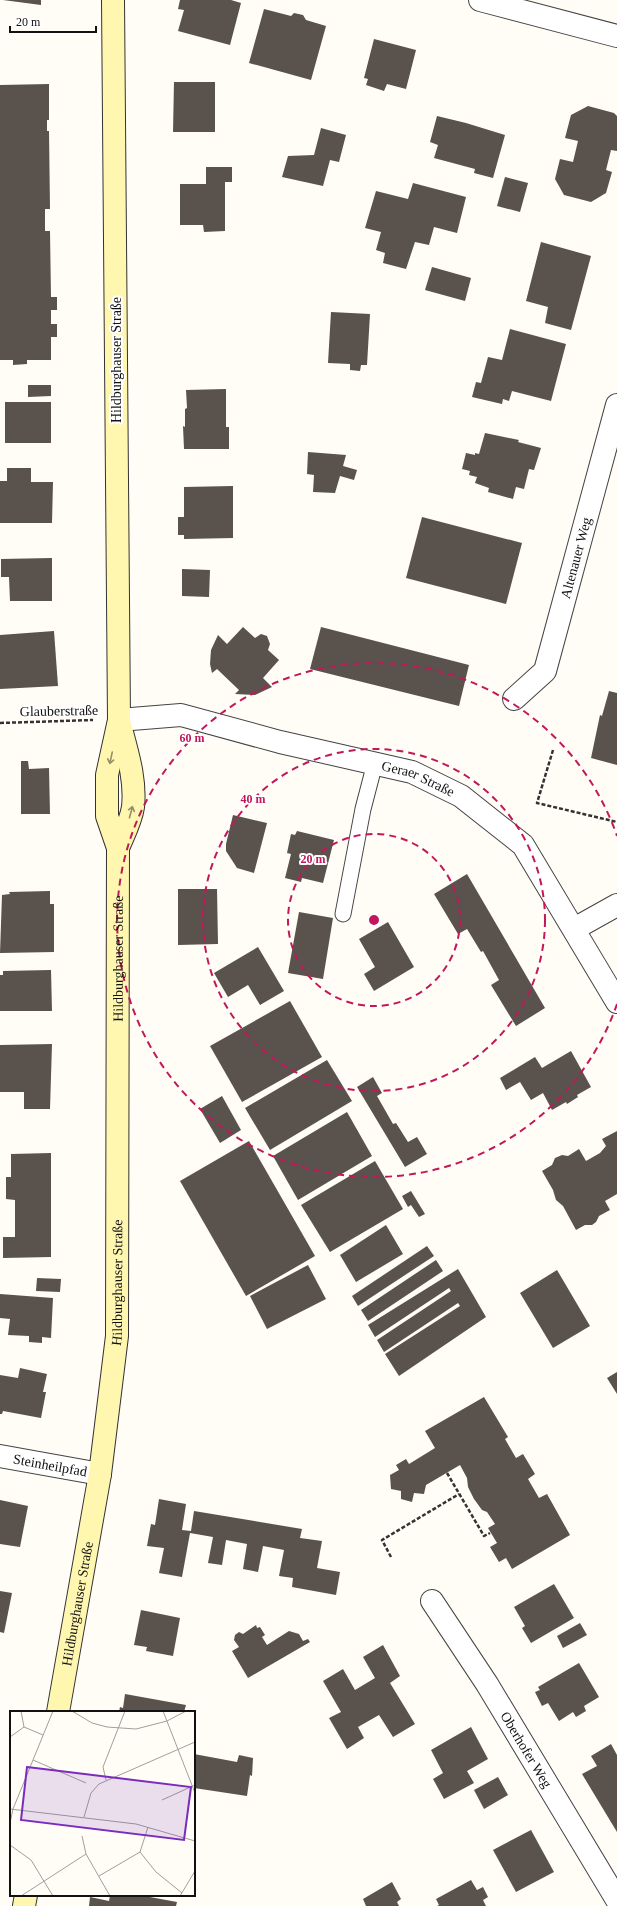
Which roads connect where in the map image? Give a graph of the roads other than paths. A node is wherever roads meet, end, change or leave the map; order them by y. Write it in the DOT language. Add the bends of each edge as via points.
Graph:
graph roads {
  1 [pos="113,0"];
  2 [pos="480,0"];
  3 [pos="617,36"];
  4 [pos="617,405"];
  5 [pos="514,699"];
  6 [pos="119,720"];
  7 [pos="375,763"];
  8 [pos="617,905"];
  9 [pos="343,914"];
  10 [pos="574,929"];
  11 [pos="617,1002"];
  12 [pos="0,1456"];
  13 [pos="100,1474"];
  14 [pos="432,1601"];
  15 [pos="58,1711"];
  16 [pos="26,1896"];
  17 [pos="617,1900"];
  18 [pos="24,1906"];
  1 -- 6 [label="main road, Hildburghauser Straße"];
  2 -- 3 [label="street"];
  4 -- 5 [label="street, Altenauer Weg" via="546,671"];
  6 -- 7 [label="street, Geraer Straße" via="181,715 280,742"];
  6 -- 13 [label="main road, Hildburghauser Straße" via="107,775 107,816 118,848 117,1336"];
  7 -- 9 [label="lane" via="363,809"];
  7 -- 10 [label="street, Geraer Straße" via="412,772 462,796 523,845"];
  8 -- 10 [label="street"];
  10 -- 11 [label="street, Geraer Straße"];
  12 -- 13 [label="street, Steinheilpfad"];
  13 -- 15 [label="main road, Hildburghauser Straße"];
  14 -- 17 [label="street, Oberhofer Weg" via="487,1684"];
  16 -- 18 [label="main road"];
}
